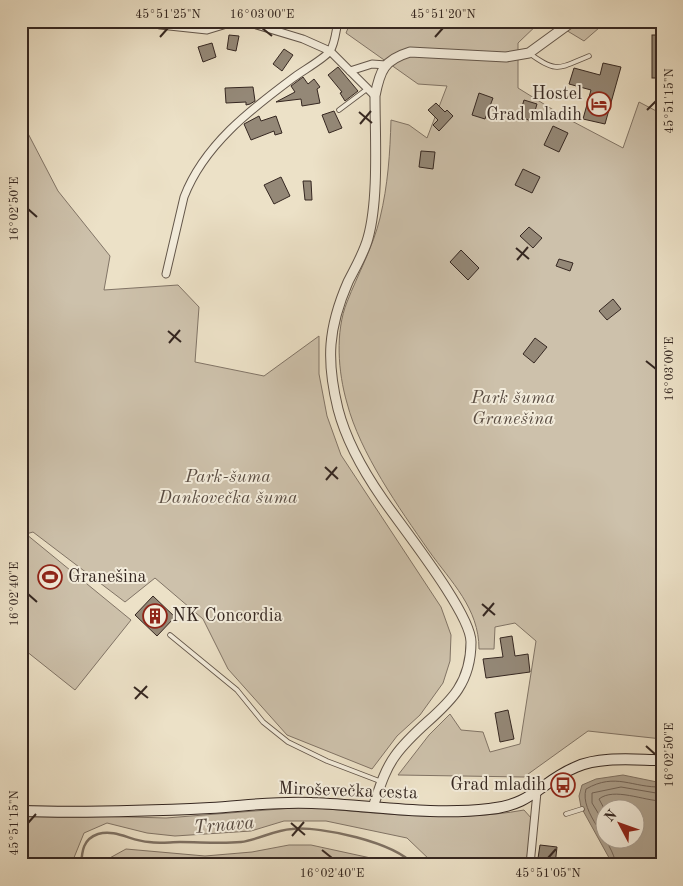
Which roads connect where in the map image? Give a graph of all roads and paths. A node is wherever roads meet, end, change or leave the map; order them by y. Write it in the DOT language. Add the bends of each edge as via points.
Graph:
graph roads {
  1 [pos="149,21"];
  2 [pos="338,21"];
  3 [pos="573,21"];
  4 [pos="330,51"];
  5 [pos="529,53"];
  6 [pos="589,56"];
  7 [pos="386,65"];
  8 [pos="350,71"];
  9 [pos="367,89"];
  10 [pos="376,96"];
  11 [pos="339,110"];
  12 [pos="166,274"];
  13 [pos="170,635"];
  14 [pos="662,760"];
  15 [pos="382,782"];
  16 [pos="537,792"];
  17 [pos="374,807"];
  18 [pos="582,809"];
  19 [pos="21,811"];
  20 [pos="566,814"];
  21 [pos="530,865"];
  1 -- 4 [label="street" via="207,30 230,23 250,23"];
  2 -- 4 [label="street"];
  3 -- 5 [label="street"];
  4 -- 8 [label="street"];
  4 -- 12 [label="street" via="280,87 220,138 189,186"];
  5 -- 6 [label="lane" via="546,66 558,68"];
  5 -- 7 [label="street" via="506,57 410,52 395,57"];
  7 -- 8 [label="street" via="372,64"];
  7 -- 10 [label="street"];
  8 -- 9 [label="street"];
  9 -- 10 [label="street"];
  9 -- 11 [label="lane"];
  10 -- 15 [label="street" via="374,189 368,238 332,325 330,364 333,382 338,410 353,449 380,496 459,608 471,640 468,671 452,700 414,733 394,757"];
  13 -- 15 [label="lane" via="237,690 263,722 288,742"];
  14 -- 16 [label="main road, Miroševečka cesta" via="616,760 577,766 560,774"];
  15 -- 17 [label="street"];
  16 -- 17 [label="main road, Miroševečka cesta" via="518,804 487,810"];
  16 -- 21 [label="street"];
  17 -- 19 [label="main road, Miroševečka cesta" via="311,803 123,811"];
  18 -- 20 [label="lane"];
}
